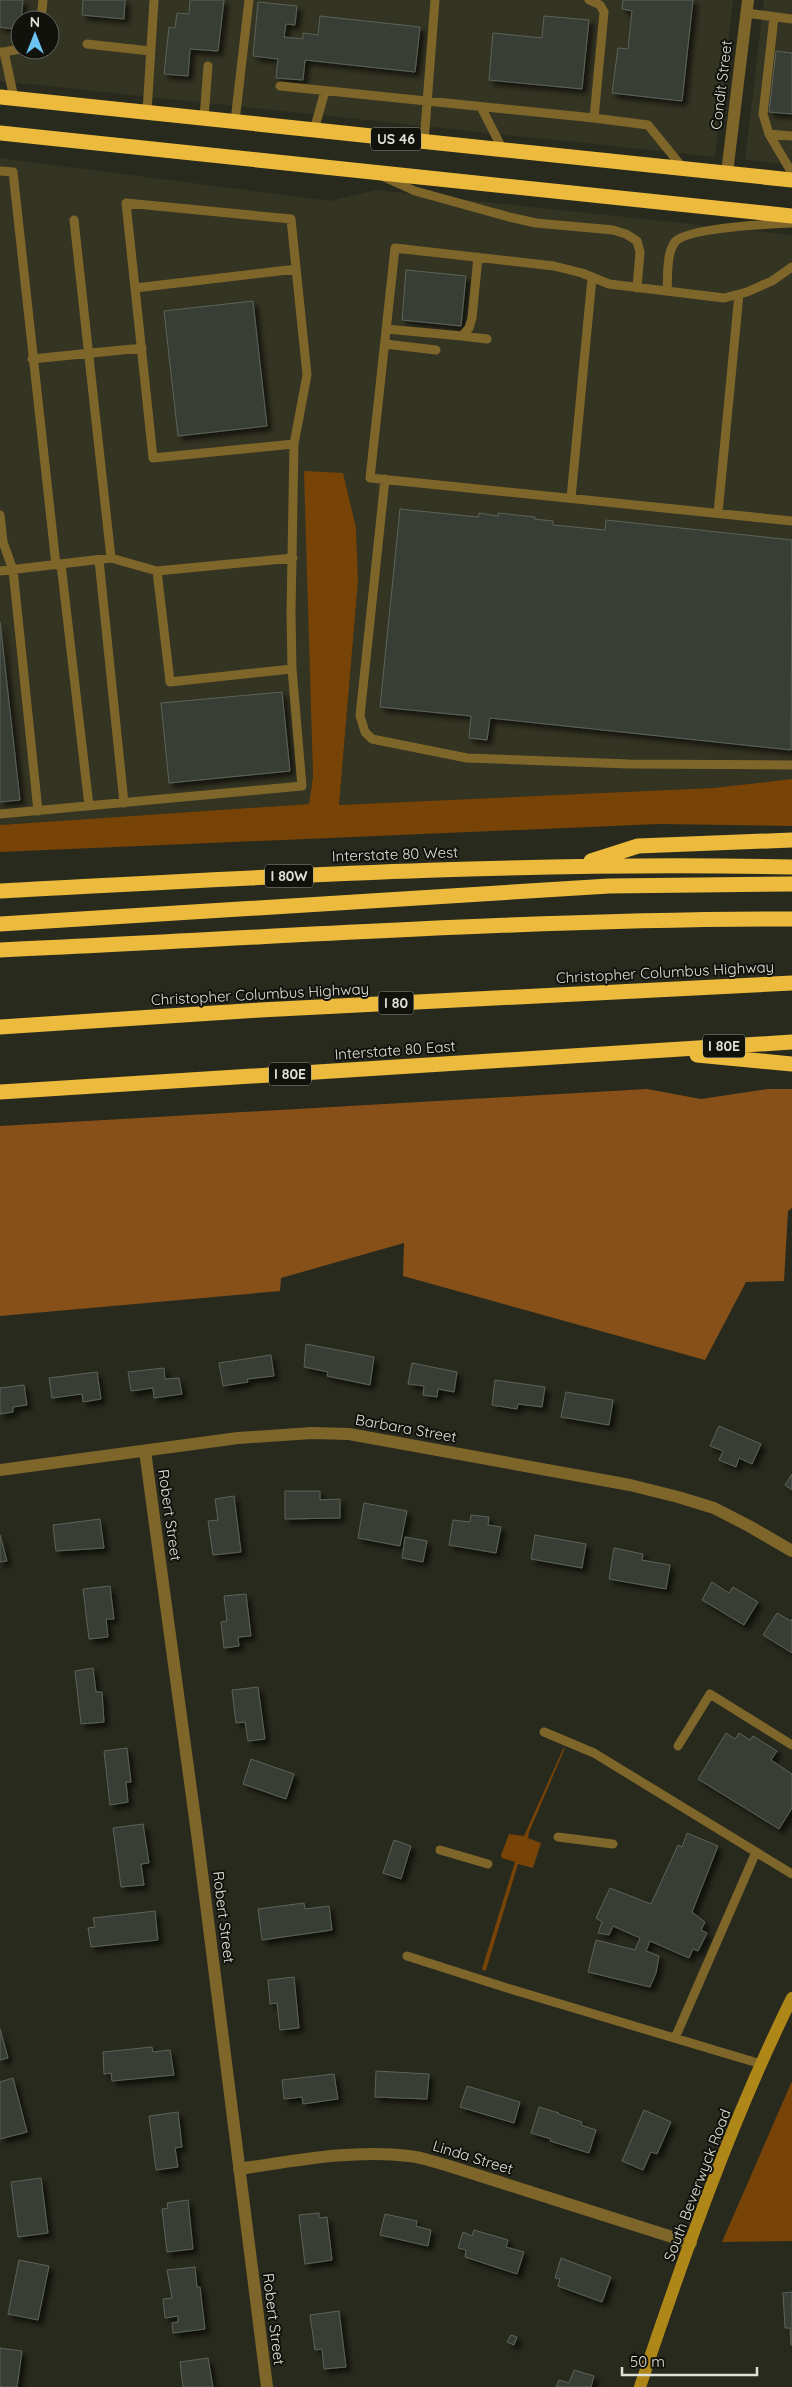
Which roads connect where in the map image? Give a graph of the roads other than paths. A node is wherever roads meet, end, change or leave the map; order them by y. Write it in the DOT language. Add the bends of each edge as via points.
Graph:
graph roads {
  1 [pos="154,0"];
  2 [pos="249,0"];
  3 [pos="435,0"];
  4 [pos="589,0"];
  5 [pos="748,0"];
  6 [pos="746,13"];
  7 [pos="774,17"];
  8 [pos="792,19"];
  9 [pos="87,44"];
  10 [pos="150,50"];
  11 [pos="2,52"];
  12 [pos="208,66"];
  13 [pos="280,86"];
  14 [pos="325,91"];
  15 [pos="7,97"];
  16 [pos="427,101"];
  17 [pos="481,106"];
  18 [pos="147,112"];
  19 [pos="204,118"];
  20 [pos="594,118"];
  21 [pos="235,121"];
  22 [pos="314,130"];
  23 [pos="0,134"];
  24 [pos="768,134"];
  25 [pos="792,136"];
  26 [pos="424,142"];
  27 [pos="503,150"];
  28 [pos="683,169"];
  29 [pos="0,170"];
  30 [pos="372,172"];
  31 [pos="727,173"];
  32 [pos="792,173"];
  33 [pos="792,180"];
  34 [pos="792,216"];
  35 [pos="74,220"];
  36 [pos="792,223"];
  37 [pos="478,257"];
  38 [pos="792,267"];
  39 [pos="296,269"];
  40 [pos="592,278"];
  41 [pos="135,288"];
  42 [pos="637,288"];
  43 [pos="667,291"];
  44 [pos="739,294"];
  45 [pos="386,329"];
  46 [pos="462,336"];
  47 [pos="487,339"];
  48 [pos="384,344"];
  49 [pos="142,348"];
  50 [pos="436,350"];
  51 [pos="88,354"];
  52 [pos="32,359"];
  53 [pos="294,444"];
  54 [pos="385,479"];
  55 [pos="571,498"];
  56 [pos="718,514"];
  57 [pos="0,515"];
  58 [pos="792,521"];
  59 [pos="111,558"];
  60 [pos="293,558"];
  61 [pos="99,560"];
  62 [pos="59,564"];
  63 [pos="14,570"];
  64 [pos="0,571"];
  65 [pos="157,571"];
  66 [pos="292,669"];
  67 [pos="792,765"];
  68 [pos="124,803"];
  69 [pos="89,806"];
  70 [pos="38,811"];
  71 [pos="0,814"];
  72 [pos="792,840"];
  73 [pos="579,866"];
  74 [pos="792,867"];
  75 [pos="792,884"];
  76 [pos="0,892"];
  77 [pos="792,919"];
  78 [pos="0,924"];
  79 [pos="0,950"];
  80 [pos="792,984"];
  81 [pos="0,1027"];
  82 [pos="792,1042"];
  83 [pos="656,1051"];
  84 [pos="792,1064"];
  85 [pos="0,1092"];
  86 [pos="145,1451"];
  87 [pos="0,1470"];
  88 [pos="792,1551"];
  89 [pos="544,1732"];
  90 [pos="792,1745"];
  91 [pos="678,1746"];
  92 [pos="558,1837"];
  93 [pos="613,1844"];
  94 [pos="440,1850"];
  95 [pos="756,1852"];
  96 [pos="488,1864"];
  97 [pos="792,1874"];
  98 [pos="407,1956"];
  99 [pos="792,1998"];
  100 [pos="675,2038"];
  101 [pos="761,2064"];
  102 [pos="239,2169"];
  103 [pos="691,2243"];
  104 [pos="267,2387"];
  105 [pos="640,2387"];
  1 -- 10 [label="lane"];
  2 -- 21 [label="lane"];
  3 -- 16 [label="lane"];
  4 -- 20 [label="lane" via="600,5 604,12"];
  5 -- 6 [label="street, Condit Street"];
  6 -- 7 [label="lane"];
  6 -- 31 [label="street, Condit Street"];
  7 -- 8 [label="lane"];
  7 -- 24 [label="lane" via="763,114"];
  9 -- 10 [label="lane"];
  10 -- 18 [label="lane"];
  11 -- 15 [label="lane"];
  12 -- 19 [label="lane"];
  13 -- 14 [label="lane"];
  14 -- 16 [label="lane"];
  14 -- 22 [label="lane"];
  15 -- 18 [label="highway, US 46"];
  16 -- 17 [label="lane"];
  16 -- 26 [label="lane"];
  17 -- 20 [label="lane"];
  17 -- 27 [label="lane"];
  18 -- 19 [label="highway, US 46"];
  19 -- 21 [label="highway, US 46"];
  20 -- 28 [label="lane" via="648,125"];
  21 -- 22 [label="highway, US 46"];
  22 -- 26 [label="highway, US 46"];
  23 -- 30 [label="highway, US 46"];
  24 -- 25 [label="lane"];
  24 -- 32 [label="lane"];
  26 -- 27 [label="highway, US 46"];
  27 -- 28 [label="highway, US 46"];
  28 -- 31 [label="highway, US 46"];
  29 -- 52 [label="lane" via="13,172"];
  30 -- 34 [label="highway, US 46"];
  30 -- 42 [label="lane" via="415,191 509,217 626,234 637,241 640,252"];
  31 -- 33 [label="highway, US 46"];
  35 -- 51 [label="lane"];
  36 -- 43 [label="lane" via="726,228 690,234 676,240 671,250"];
  37 -- 40 [label="lane" via="568,268"];
  37 -- 45 [label="lane" via="395,248"];
  37 -- 46 [label="lane" via="472,318"];
  38 -- 44 [label="lane" via="772,281"];
  39 -- 41 [label="lane"];
  39 -- 41 [label="lane" via="290,219 126,203"];
  39 -- 53 [label="lane" via="307,375"];
  40 -- 42 [label="lane"];
  40 -- 55 [label="lane"];
  41 -- 49 [label="lane"];
  42 -- 43 [label="lane"];
  43 -- 44 [label="lane" via="724,298"];
  44 -- 56 [label="lane"];
  45 -- 46 [label="lane"];
  45 -- 48 [label="lane"];
  46 -- 47 [label="lane"];
  48 -- 50 [label="lane"];
  48 -- 54 [label="lane" via="370,478"];
  49 -- 51 [label="lane"];
  49 -- 53 [label="lane" via="153,458"];
  51 -- 52 [label="lane"];
  51 -- 59 [label="lane"];
  52 -- 62 [label="lane"];
  53 -- 60 [label="lane"];
  54 -- 55 [label="lane"];
  54 -- 67 [label="lane" via="360,716 365,732 372,739 467,758 629,764"];
  55 -- 56 [label="lane"];
  56 -- 58 [label="lane"];
  57 -- 63 [label="lane" via="3,542"];
  59 -- 61 [label="lane"];
  59 -- 65 [label="lane"];
  60 -- 65 [label="lane"];
  60 -- 66 [label="lane"];
  61 -- 62 [label="lane"];
  61 -- 68 [label="lane"];
  62 -- 63 [label="lane"];
  62 -- 69 [label="lane"];
  63 -- 64 [label="lane"];
  63 -- 70 [label="lane"];
  65 -- 66 [label="lane" via="170,682"];
  66 -- 68 [label="lane" via="302,786"];
  68 -- 69 [label="lane"];
  69 -- 70 [label="lane"];
  70 -- 71 [label="lane"];
  72 -- 73 [label="highway" via="638,846"];
  73 -- 74 [label="highway, Interstate 80 West / I 80W"];
  73 -- 76 [label="highway, Interstate 80 West / I 80W" via="351,872"];
  75 -- 78 [label="highway" via="609,886"];
  77 -- 79 [label="highway" via="527,924"];
  80 -- 81 [label="highway, Christopher Columbus Highway / I 80" via="260,1010"];
  82 -- 83 [label="highway, Interstate 80 East / I 80E"];
  83 -- 84 [label="highway"];
  83 -- 85 [label="highway, Interstate 80 East / I 80E"];
  86 -- 87 [label="street, Barbara Street"];
  86 -- 88 [label="street, Barbara Street" via="270,1435 349,1434 678,1496 714,1508"];
  86 -- 102 [label="street, Robert Street"];
  89 -- 95 [label="lane" via="594,1753"];
  90 -- 91 [label="lane" via="710,1694"];
  92 -- 93 [label="lane"];
  94 -- 96 [label="lane"];
  95 -- 97 [label="lane"];
  95 -- 100 [label="lane"];
  98 -- 100 [label="lane"];
  99 -- 101 [label="main road, South Beverwyck Road"];
  100 -- 101 [label="lane"];
  101 -- 103 [label="main road, South Beverwyck Road"];
  102 -- 103 [label="street, Linda Street" via="372,2154 410,2156"];
  102 -- 104 [label="street, Robert Street"];
  103 -- 105 [label="main road, South Beverwyck Road"];
}
